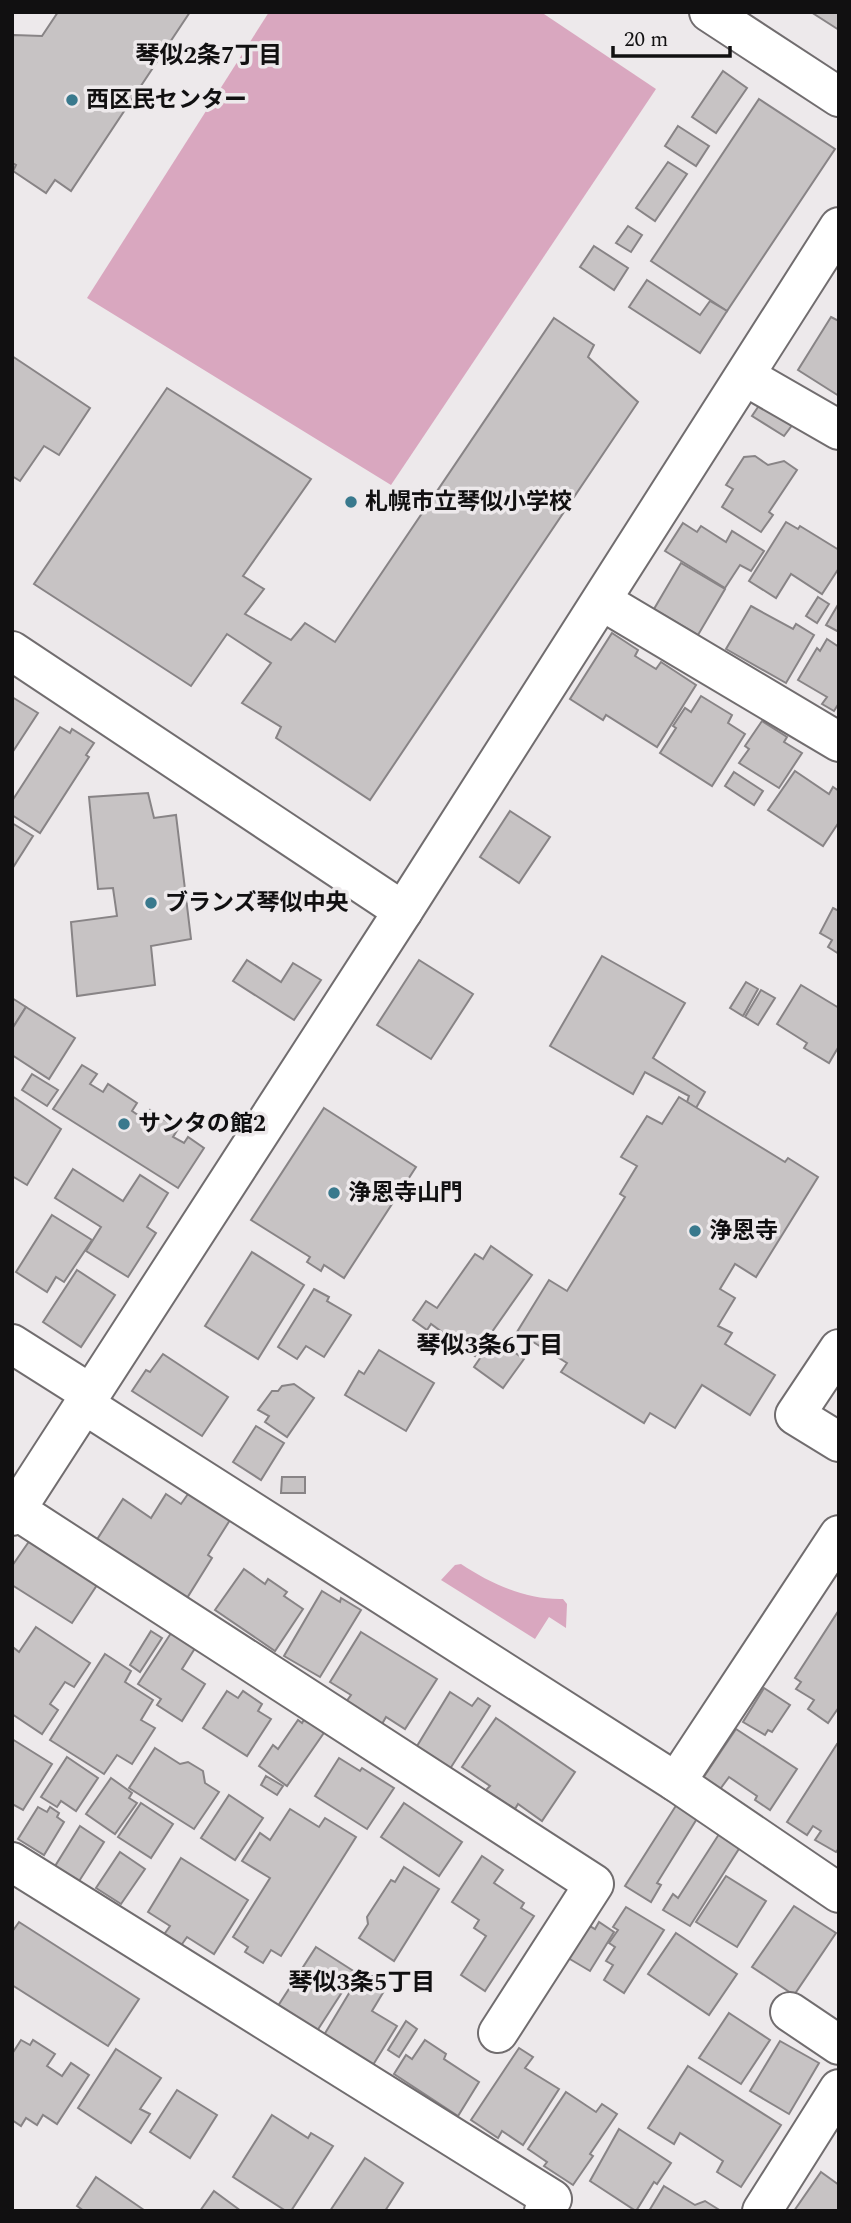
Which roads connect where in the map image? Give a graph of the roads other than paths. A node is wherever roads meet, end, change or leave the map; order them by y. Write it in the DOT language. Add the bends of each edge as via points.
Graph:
graph roads {
  1 [pos="709,12"];
  2 [pos="839,97"];
  3 [pos="839,227"];
  4 [pos="746,376"];
  5 [pos="839,430"];
  6 [pos="602,601"];
  7 [pos="12,651"];
  8 [pos="839,741"];
  9 [pos="403,911"];
  10 [pos="12,1344"];
  11 [pos="839,1349"];
  12 [pos="88,1400"];
  13 [pos="839,1442"];
  14 [pos="14,1513"];
  15 [pos="839,1535"];
  16 [pos="676,1782"];
  17 [pos="12,1862"];
  18 [pos="838,1892"];
  19 [pos="790,2012"];
  20 [pos="498,2033"];
  21 [pos="839,2045"];
  22 [pos="839,2089"];
  23 [pos="544,2211"];
  24 [pos="762,2211"];
  1 -- 2 [label="street"];
  3 -- 4 [label="street"];
  4 -- 5 [label="street"];
  4 -- 6 [label="street"];
  6 -- 8 [label="street"];
  6 -- 9 [label="street"];
  7 -- 9 [label="street"];
  9 -- 12 [label="street"];
  10 -- 12 [label="street"];
  11 -- 13 [label="street" via="795,1415"];
  12 -- 14 [label="street"];
  12 -- 16 [label="street"];
  14 -- 20 [label="street" via="594,1884"];
  15 -- 16 [label="street"];
  16 -- 18 [label="street"];
  17 -- 23 [label="street" via="552,2199"];
  19 -- 21 [label="street"];
  22 -- 24 [label="street"];
}
